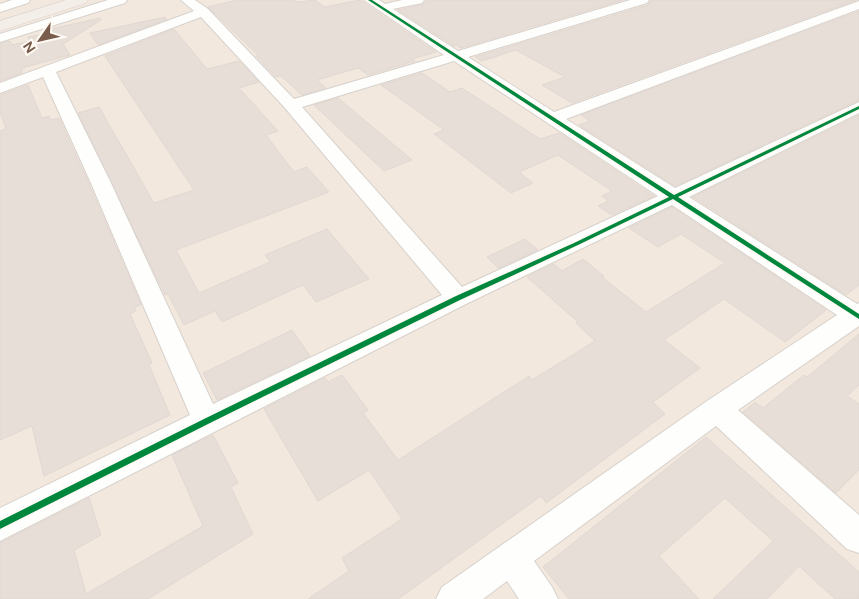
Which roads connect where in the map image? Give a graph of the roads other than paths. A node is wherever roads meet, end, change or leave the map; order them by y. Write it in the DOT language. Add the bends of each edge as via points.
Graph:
graph roads {
  1 [pos="24,0"];
  2 [pos="52,0"];
  3 [pos="81,0"];
  4 [pos="98,0"];
  5 [pos="121,0"];
  6 [pos="187,0"];
  7 [pos="418,0"];
  8 [pos="644,0"];
  9 [pos="377,4"];
  10 [pos="859,5"];
  11 [pos="0,8"];
  12 [pos="203,12"];
  13 [pos="0,16"];
  14 [pos="66,16"];
  15 [pos="0,26"];
  16 [pos="0,38"];
  17 [pos="455,55"];
  18 [pos="47,70"];
  19 [pos="0,88"];
  20 [pos="291,105"];
  21 [pos="859,107"];
  22 [pos="553,118"];
  23 [pos="673,196"];
  24 [pos="458,298"];
  25 [pos="858,315"];
  26 [pos="716,409"];
  27 [pos="206,420"];
  28 [pos="0,525"];
  29 [pos="859,537"];
  30 [pos="512,559"];
  31 [pos="454,599"];
  32 [pos="540,599"];
  1 -- 11 [label="street"];
  2 -- 13 [label="main road"];
  3 -- 15 [label="main road"];
  4 -- 14 [label="main road"];
  5 -- 14 [label="street"];
  6 -- 12 [label="street"];
  7 -- 9 [label="street"];
  8 -- 17 [label="street"];
  9 -- 17 [label="street"];
  10 -- 22 [label="street"];
  12 -- 18 [label="street"];
  12 -- 20 [label="street"];
  14 -- 16 [label="street"];
  17 -- 20 [label="street"];
  17 -- 22 [label="street"];
  18 -- 19 [label="street"];
  18 -- 27 [label="street"];
  20 -- 24 [label="street"];
  21 -- 23 [label="street"];
  22 -- 23 [label="street"];
  23 -- 24 [label="street"];
  23 -- 25 [label="street"];
  24 -- 27 [label="street"];
  25 -- 26 [label="street"];
  26 -- 29 [label="street"];
  26 -- 30 [label="street"];
  27 -- 28 [label="street"];
  30 -- 31 [label="street"];
  30 -- 32 [label="street"];
}
